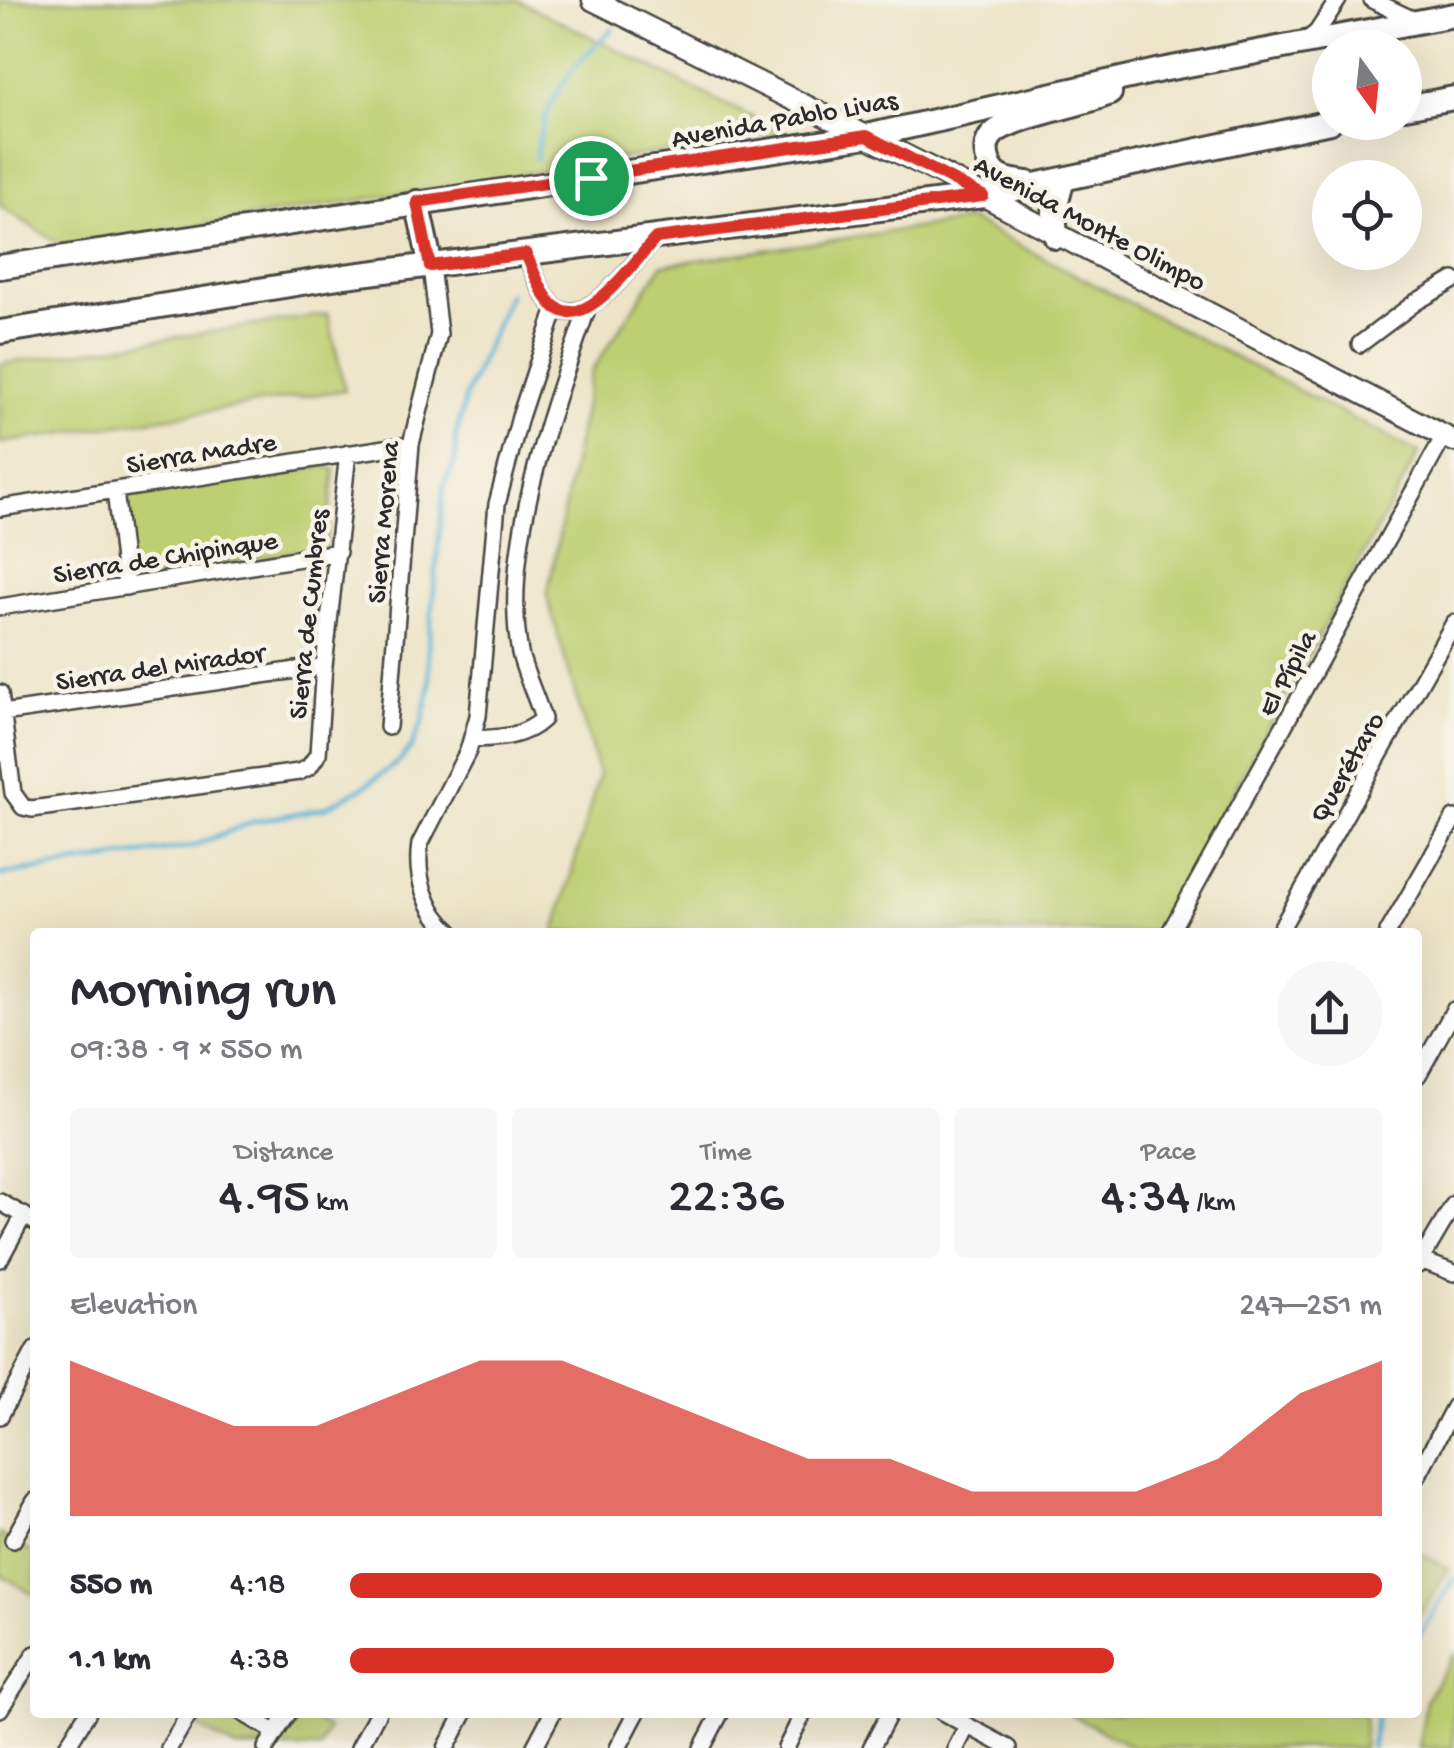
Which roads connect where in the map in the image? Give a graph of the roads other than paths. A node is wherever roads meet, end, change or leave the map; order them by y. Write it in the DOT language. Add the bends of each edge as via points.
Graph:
graph roads {
  1 [pos="593,0"];
  2 [pos="1338,0"];
  3 [pos="1372,0"];
  4 [pos="630,9"];
  5 [pos="1454,15"];
  6 [pos="1416,21"];
  7 [pos="1301,46"];
  8 [pos="1161,70"];
  9 [pos="1454,98"];
  10 [pos="1422,105"];
  11 [pos="1312,126"];
  12 [pos="867,136"];
  13 [pos="1063,179"];
  14 [pos="1036,184"];
  15 [pos="983,196"];
  16 [pos="417,202"];
  17 [pos="1056,237"];
  18 [pos="656,238"];
  19 [pos="526,254"];
  20 [pos="430,266"];
  21 [pos="0,267"];
  22 [pos="1454,280"];
  23 [pos="556,308"];
  24 [pos="588,308"];
  25 [pos="0,332"];
  26 [pos="1360,344"];
  27 [pos="1449,438"];
  28 [pos="411,444"];
  29 [pos="348,453"];
  30 [pos="115,490"];
  31 [pos="0,508"];
  32 [pos="338,552"];
  33 [pos="126,587"];
  34 [pos="0,607"];
  35 [pos="1454,624"];
  36 [pos="324,666"];
  37 [pos="0,693"];
  38 [pos="3,713"];
  39 [pos="388,727"];
  40 [pos="472,739"];
  41 [pos="1454,818"];
  42 [pos="446,928"];
  43 [pos="1172,928"];
  44 [pos="1280,928"];
  45 [pos="1390,928"];
  46 [pos="1454,1010"];
  47 [pos="1422,1068"];
  48 [pos="0,1202"];
  49 [pos="1454,1204"];
  50 [pos="30,1219"];
  51 [pos="1422,1255"];
  52 [pos="0,1259"];
  53 [pos="1422,1262"];
  54 [pos="1454,1273"];
  55 [pos="30,1359"];
  56 [pos="1454,1406"];
  57 [pos="0,1416"];
  58 [pos="1422,1467"];
  59 [pos="30,1510"];
  60 [pos="14,1540"];
  61 [pos="30,1662"];
  62 [pos="0,1709"];
  63 [pos="84,1718"];
  64 [pos="186,1718"];
  65 [pos="251,1718"];
  66 [pos="285,1718"];
  67 [pos="375,1718"];
  68 [pos="462,1718"];
  69 [pos="550,1718"];
  70 [pos="634,1718"];
  71 [pos="718,1718"];
  72 [pos="801,1718"];
  73 [pos="887,1718"];
  74 [pos="953,1718"];
  75 [pos="967,1726"];
  76 [pos="275,1732"];
  77 [pos="66,1748"];
  78 [pos="169,1748"];
  79 [pos="266,1748"];
  80 [pos="359,1748"];
  81 [pos="446,1748"];
  82 [pos="534,1748"];
  83 [pos="618,1748"];
  84 [pos="702,1748"];
  85 [pos="786,1748"];
  86 [pos="871,1748"];
  87 [pos="956,1748"];
  88 [pos="1010,1748"];
  1 -- 4 [label="street, Avenida Monte Olimpo"];
  2 -- 7 [label="street"];
  3 -- 6 [label="street"];
  4 -- 12 [label="street, Avenida Monte Olimpo"];
  5 -- 6 [label="main road, Avenida Pablo Livas"];
  6 -- 7 [label="main road, Avenida Pablo Livas"];
  7 -- 8 [label="main road, Avenida Pablo Livas"];
  8 -- 12 [label="main road, Avenida Pablo Livas"];
  8 -- 14 [label="main road" via="1084,104 997,130 986,145 991,168 1004,179"];
  9 -- 10 [label="main road"];
  11 -- 13 [label="main road"];
  12 -- 15 [label="street, Avenida Monte Olimpo"];
  12 -- 16 [label="main road, Avenida Pablo Livas"];
  13 -- 14 [label="main road"];
  13 -- 17 [label="main road"];
  14 -- 15 [label="main road"];
  15 -- 17 [label="street, Avenida Monte Olimpo"];
  15 -- 18 [label="main road"];
  16 -- 20 [label="main road"];
  16 -- 21 [label="main road, Avenida Pablo Livas"];
  17 -- 27 [label="street, Avenida Monte Olimpo"];
  18 -- 19 [label="main road"];
  18 -- 24 [label="street"];
  19 -- 20 [label="main road"];
  19 -- 23 [label="street"];
  20 -- 25 [label="main road"];
  20 -- 28 [label="street, Sierra Morena" via="439,334"];
  22 -- 26 [label="street"];
  23 -- 24 [label="street"];
  23 -- 40 [label="street" via="497,504"];
  24 -- 40 [label="street" via="546,427 522,544 520,654 543,719 508,737"];
  27 -- 43 [label="street, El Pípila"];
  28 -- 29 [label="street, Sierra Madre"];
  28 -- 39 [label="street, Sierra Morena"];
  29 -- 30 [label="street, Sierra Madre"];
  29 -- 32 [label="street, Sierra de Cumbres"];
  30 -- 31 [label="street, Sierra Madre"];
  30 -- 33 [label="street"];
  32 -- 33 [label="street, Sierra de Chipinque"];
  32 -- 36 [label="street, Sierra de Cumbres"];
  33 -- 34 [label="street, Sierra de Chipinque"];
  35 -- 44 [label="street, Querétaro"];
  36 -- 38 [label="street, Sierra del Mirador"];
  36 -- 38 [label="street, Sierra de Cumbres" via="318,754 299,772 22,808 13,793"];
  37 -- 38 [label="street"];
  40 -- 42 [label="street" via="418,857 426,898"];
  41 -- 45 [label="street"];
  46 -- 47 [label="street"];
  48 -- 50 [label="street"];
  49 -- 51 [label="street"];
  50 -- 52 [label="street"];
  53 -- 54 [label="street"];
  55 -- 57 [label="street"];
  56 -- 58 [label="street"];
  59 -- 60 [label="street"];
  61 -- 62 [label="street"];
  63 -- 77 [label="street"];
  64 -- 78 [label="street"];
  65 -- 76 [label="street"];
  66 -- 76 [label="street"];
  67 -- 80 [label="street"];
  68 -- 81 [label="street"];
  69 -- 82 [label="street"];
  70 -- 83 [label="street"];
  71 -- 84 [label="street"];
  72 -- 85 [label="street"];
  73 -- 86 [label="street"];
  74 -- 75 [label="street"];
  75 -- 87 [label="street"];
  75 -- 88 [label="street"];
  76 -- 79 [label="street"];
}
